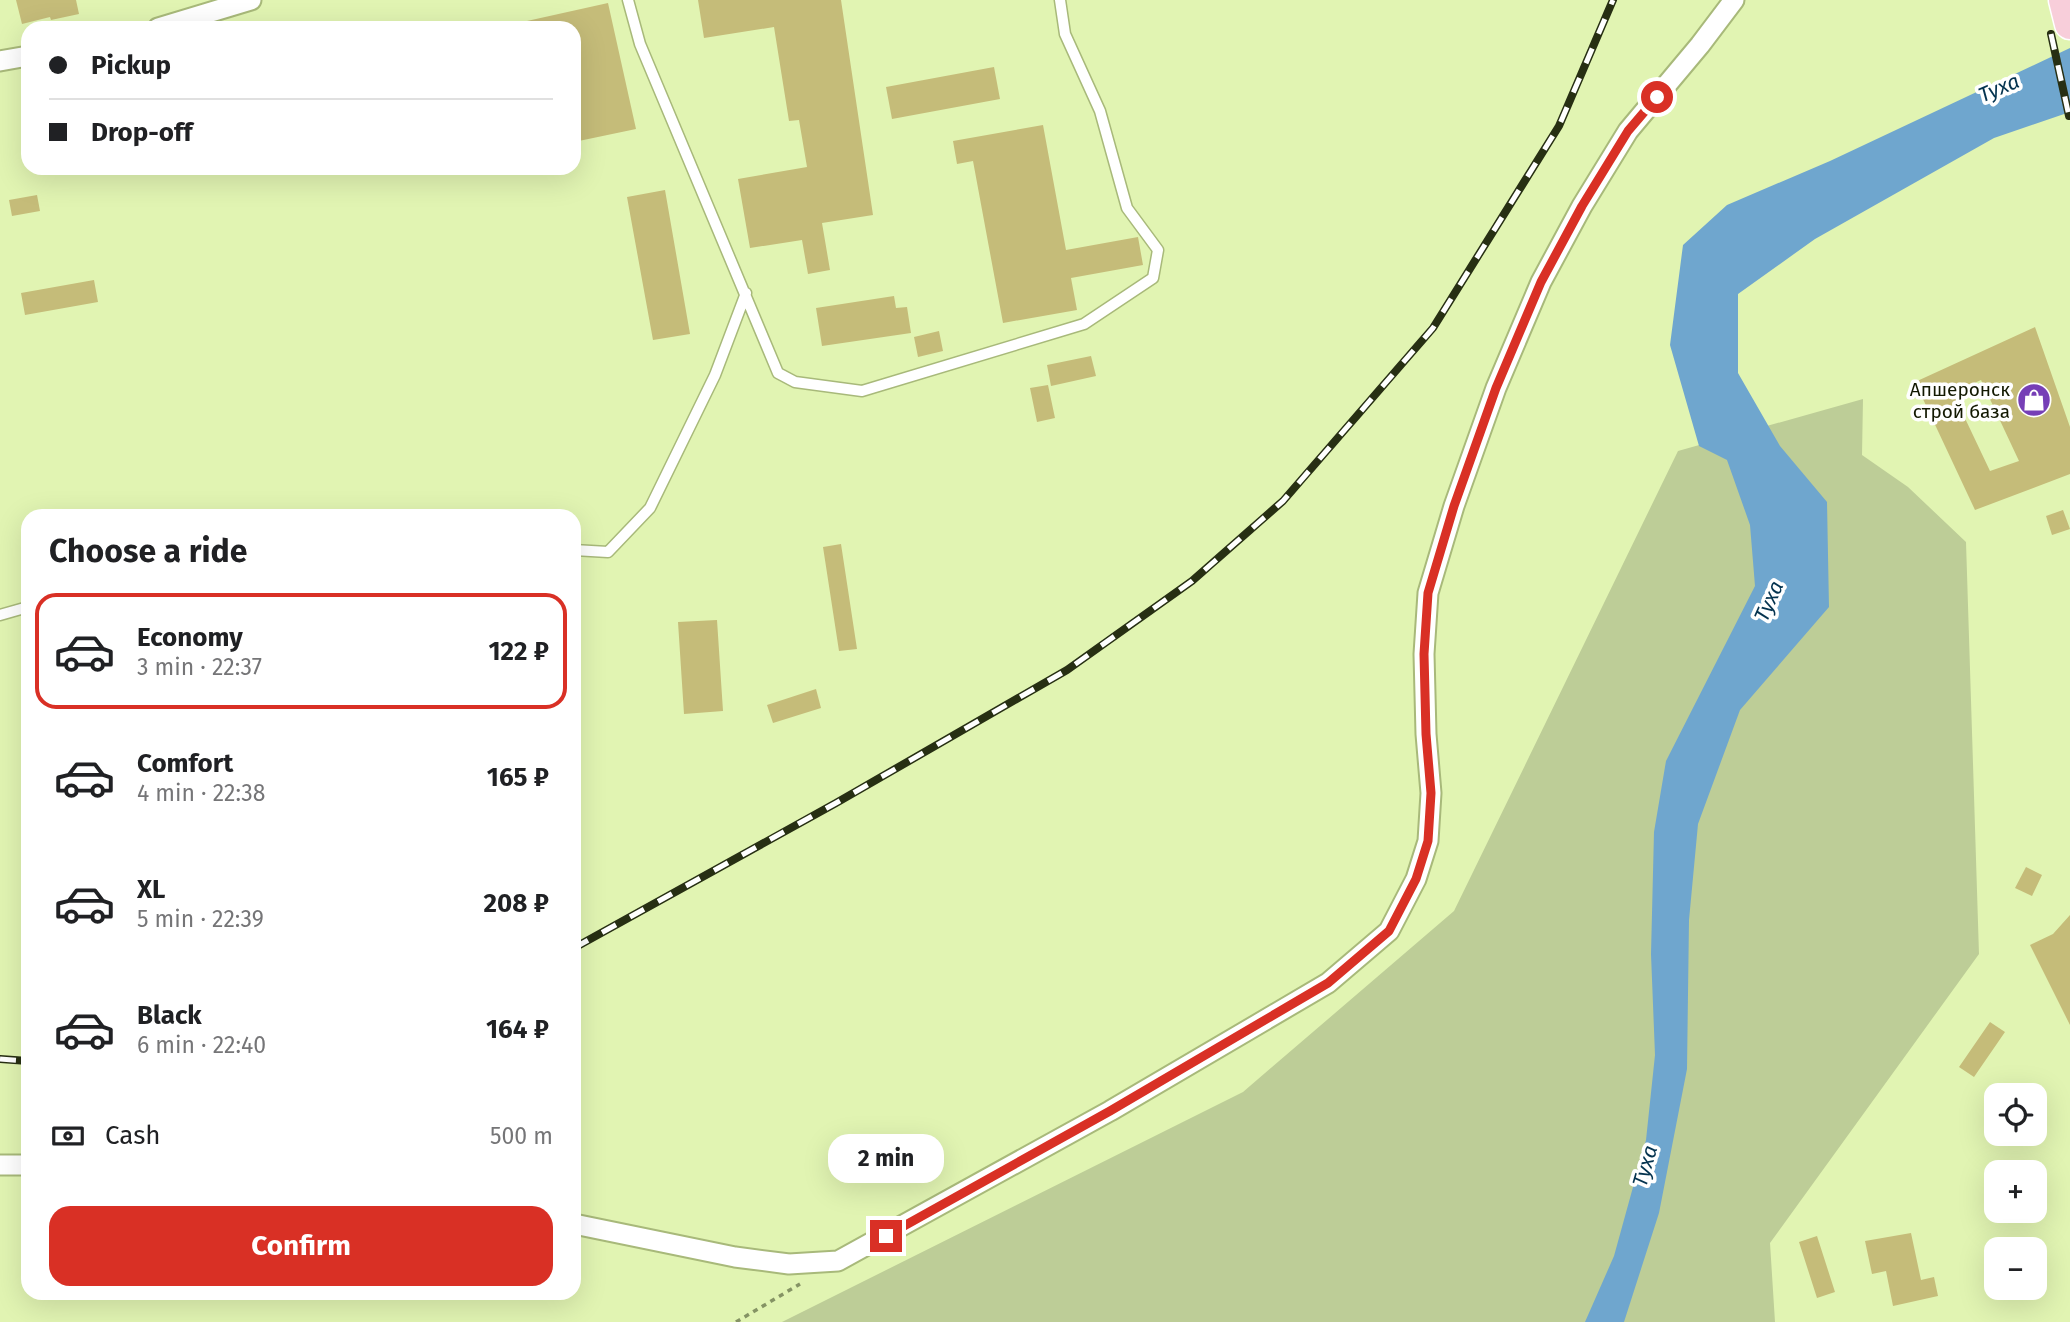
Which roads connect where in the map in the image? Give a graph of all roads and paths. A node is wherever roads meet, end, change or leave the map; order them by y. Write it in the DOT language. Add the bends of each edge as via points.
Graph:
graph roads {
  1 [pos="251,0"];
  2 [pos="628,0"];
  3 [pos="1060,0"];
  4 [pos="1734,0"];
  5 [pos="2064,0"];
  6 [pos="181,21"];
  7 [pos="2070,24"];
  8 [pos="21,57"];
  9 [pos="0,61"];
  10 [pos="746,293"];
  11 [pos="581,550"];
  12 [pos="21,609"];
  13 [pos="0,615"];
  14 [pos="0,1165"];
  15 [pos="21,1165"];
  16 [pos="581,1225"];
  17 [pos="804,1282"];
  18 [pos="736,1322"];
  1 -- 6 [label="street"];
  2 -- 10 [label="lane" via="640,44"];
  3 -- 10 [label="lane" via="1065,34 1100,111 1128,208 1158,250 1153,278 1084,324 862,390 795,382 778,373"];
  4 -- 16 [label="street" via="1628,131 1541,282 1496,388 1428,593 1424,654 1431,793 1428,841 1416,879 1389,931 1328,983 1110,1111 838,1261 789,1264 735,1257"];
  5 -- 7 [label="main road"];
  8 -- 9 [label="street"];
  10 -- 11 [label="lane" via="715,375 650,508 608,552"];
  12 -- 13 [label="lane"];
  14 -- 15 [label="street"];
  17 -- 18 [label="path"];
}
